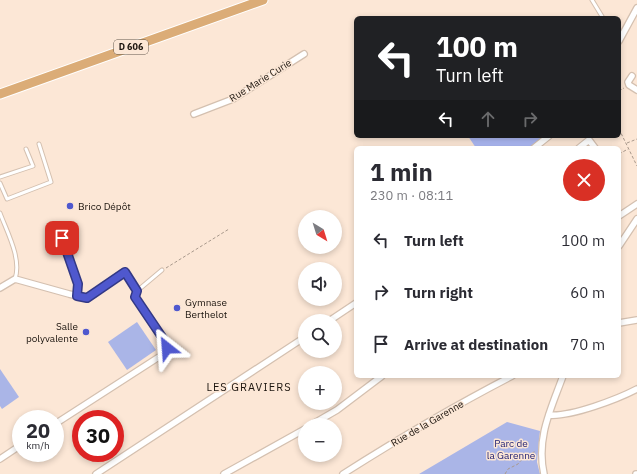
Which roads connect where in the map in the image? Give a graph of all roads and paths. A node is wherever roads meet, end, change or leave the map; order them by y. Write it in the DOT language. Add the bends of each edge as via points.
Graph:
graph roads {
  1 [pos="263,0"];
  2 [pos="592,0"];
  3 [pos="637,8"];
  4 [pos="602,16"];
  5 [pos="621,37"];
  6 [pos="304,54"];
  7 [pos="632,76"];
  8 [pos="637,90"];
  9 [pos="0,94"];
  10 [pos="194,114"];
  11 [pos="621,133"];
  12 [pos="546,138"];
  13 [pos="637,139"];
  14 [pos="627,143"];
  15 [pos="39,144"];
  16 [pos="536,146"];
  17 [pos="582,146"];
  18 [pos="594,146"];
  19 [pos="26,149"];
  20 [pos="629,149"];
  21 [pos="621,153"];
  22 [pos="637,166"];
  23 [pos="0,177"];
  24 [pos="0,183"];
  25 [pos="637,204"];
  26 [pos="0,213"];
  27 [pos="621,215"];
  28 [pos="637,219"];
  29 [pos="228,228"];
  30 [pos="62,238"];
  31 [pos="621,243"];
  32 [pos="162,270"];
  33 [pos="15,278"];
  34 [pos="0,288"];
  35 [pos="137,291"];
  36 [pos="77,296"];
  37 [pos="354,304"];
  38 [pos="340,314"];
  39 [pos="637,320"];
  40 [pos="621,323"];
  41 [pos="298,342"];
  42 [pos="379,378"];
  43 [pos="508,378"];
  44 [pos="562,378"];
  45 [pos="637,389"];
  46 [pos="549,415"];
  47 [pos="64,418"];
  48 [pos="323,418"];
  49 [pos="298,433"];
  50 [pos="541,447"];
  51 [pos="12,451"];
  52 [pos="0,459"];
  53 [pos="96,474"];
  54 [pos="224,474"];
  55 [pos="344,474"];
  56 [pos="505,474"];
  57 [pos="544,474"];
  1 -- 9 [label="main road, D 606"];
  2 -- 4 [label="lane"];
  3 -- 5 [label="street"];
  6 -- 10 [label="street, Rue Marie Curie" via="233,99"];
  7 -- 8 [label="street" via="629,85"];
  11 -- 20 [label="path"];
  12 -- 16 [label="street"];
  13 -- 14 [label="path"];
  15 -- 24 [label="lane" via="51,182 7,199"];
  17 -- 18 [label="street" via="589,140"];
  19 -- 23 [label="lane" via="33,166"];
  20 -- 21 [label="path"];
  20 -- 22 [label="path"];
  25 -- 27 [label="street"];
  26 -- 33 [label="lane" via="16,256 18,271"];
  28 -- 31 [label="street"];
  29 -- 32 [label="path"];
  30 -- 36 [label="lane" via="78,284"];
  32 -- 35 [label="lane"];
  33 -- 34 [label="street"];
  33 -- 36 [label="street"];
  35 -- 36 [label="street" via="125,272 87,298"];
  35 -- 47 [label="street" via="135,297 167,348 162,355"];
  37 -- 38 [label="street"];
  39 -- 40 [label="street"];
  41 -- 53 [label="street"];
  42 -- 48 [label="street"];
  43 -- 55 [label="street, Rue de la Garenne" via="456,406"];
  44 -- 46 [label="street"];
  45 -- 46 [label="street" via="601,404 557,416"];
  46 -- 50 [label="street"];
  49 -- 54 [label="street"];
  50 -- 56 [label="path" via="524,457"];
  50 -- 57 [label="street"];
  51 -- 52 [label="street"];
}
